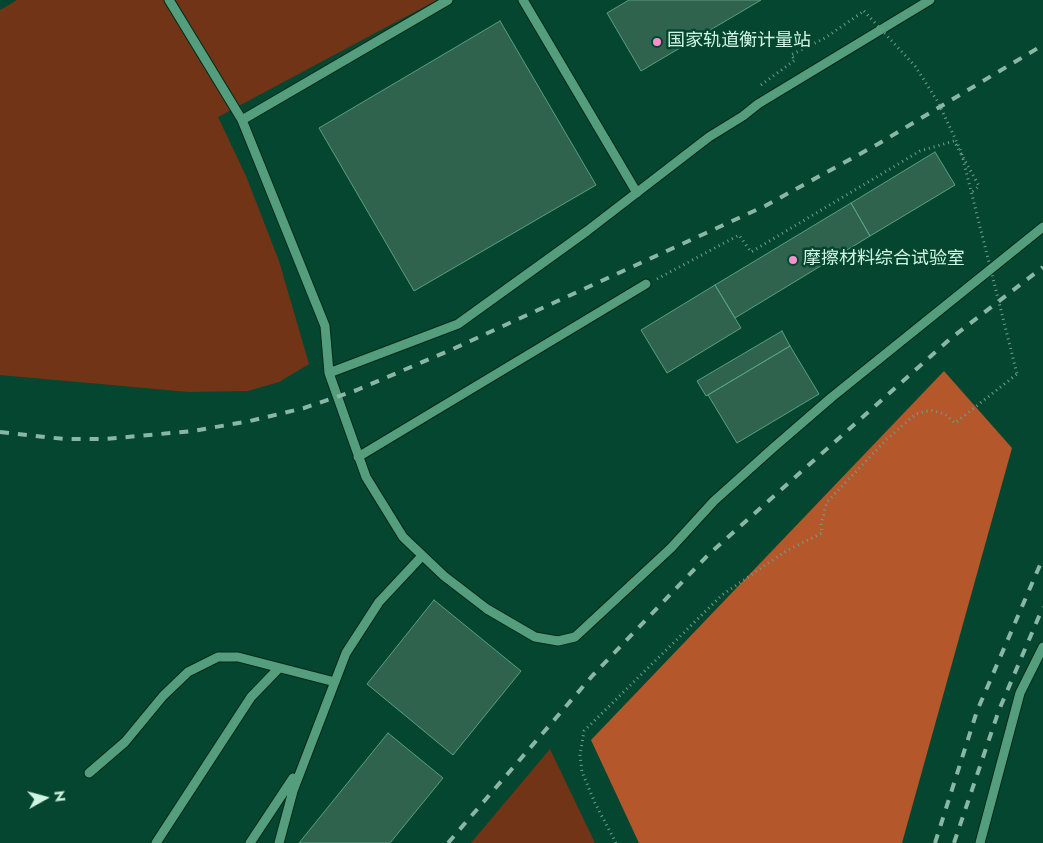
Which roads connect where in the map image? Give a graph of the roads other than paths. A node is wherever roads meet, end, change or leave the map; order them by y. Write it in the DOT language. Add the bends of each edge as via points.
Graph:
graph roads {
  1 [pos="170,0"];
  2 [pos="448,0"];
  3 [pos="523,0"];
  4 [pos="930,0"];
  5 [pos="242,120"];
  6 [pos="637,193"];
  7 [pos="1043,227"];
  8 [pos="646,284"];
  9 [pos="329,373"];
  10 [pos="358,457"];
  11 [pos="422,556"];
  12 [pos="1043,646"];
  13 [pos="279,668"];
  14 [pos="335,682"];
  15 [pos="303,763"];
  16 [pos="89,773"];
  17 [pos="156,843"];
  18 [pos="250,843"];
  19 [pos="279,843"];
  20 [pos="980,843"];
  1 -- 5 [label="lane"];
  2 -- 5 [label="lane"];
  3 -- 6 [label="lane"];
  4 -- 6 [label="lane" via="758,104"];
  5 -- 9 [label="lane" via="325,326"];
  6 -- 9 [label="lane" via="458,324"];
  7 -- 11 [label="lane" via="773,448 575,637 558,641 535,637 486,609"];
  8 -- 10 [label="lane"];
  9 -- 10 [label="lane"];
  10 -- 11 [label="lane" via="366,478 403,538"];
  11 -- 14 [label="lane" via="378,602 346,653"];
  12 -- 20 [label="lane" via="1020,693"];
  13 -- 14 [label="lane"];
  13 -- 16 [label="lane" via="238,657 218,657 204,662 188,672 163,696 125,742"];
  13 -- 17 [label="lane" via="251,697"];
  14 -- 15 [label="lane"];
  15 -- 18 [label="lane"];
  15 -- 19 [label="lane"];
}
